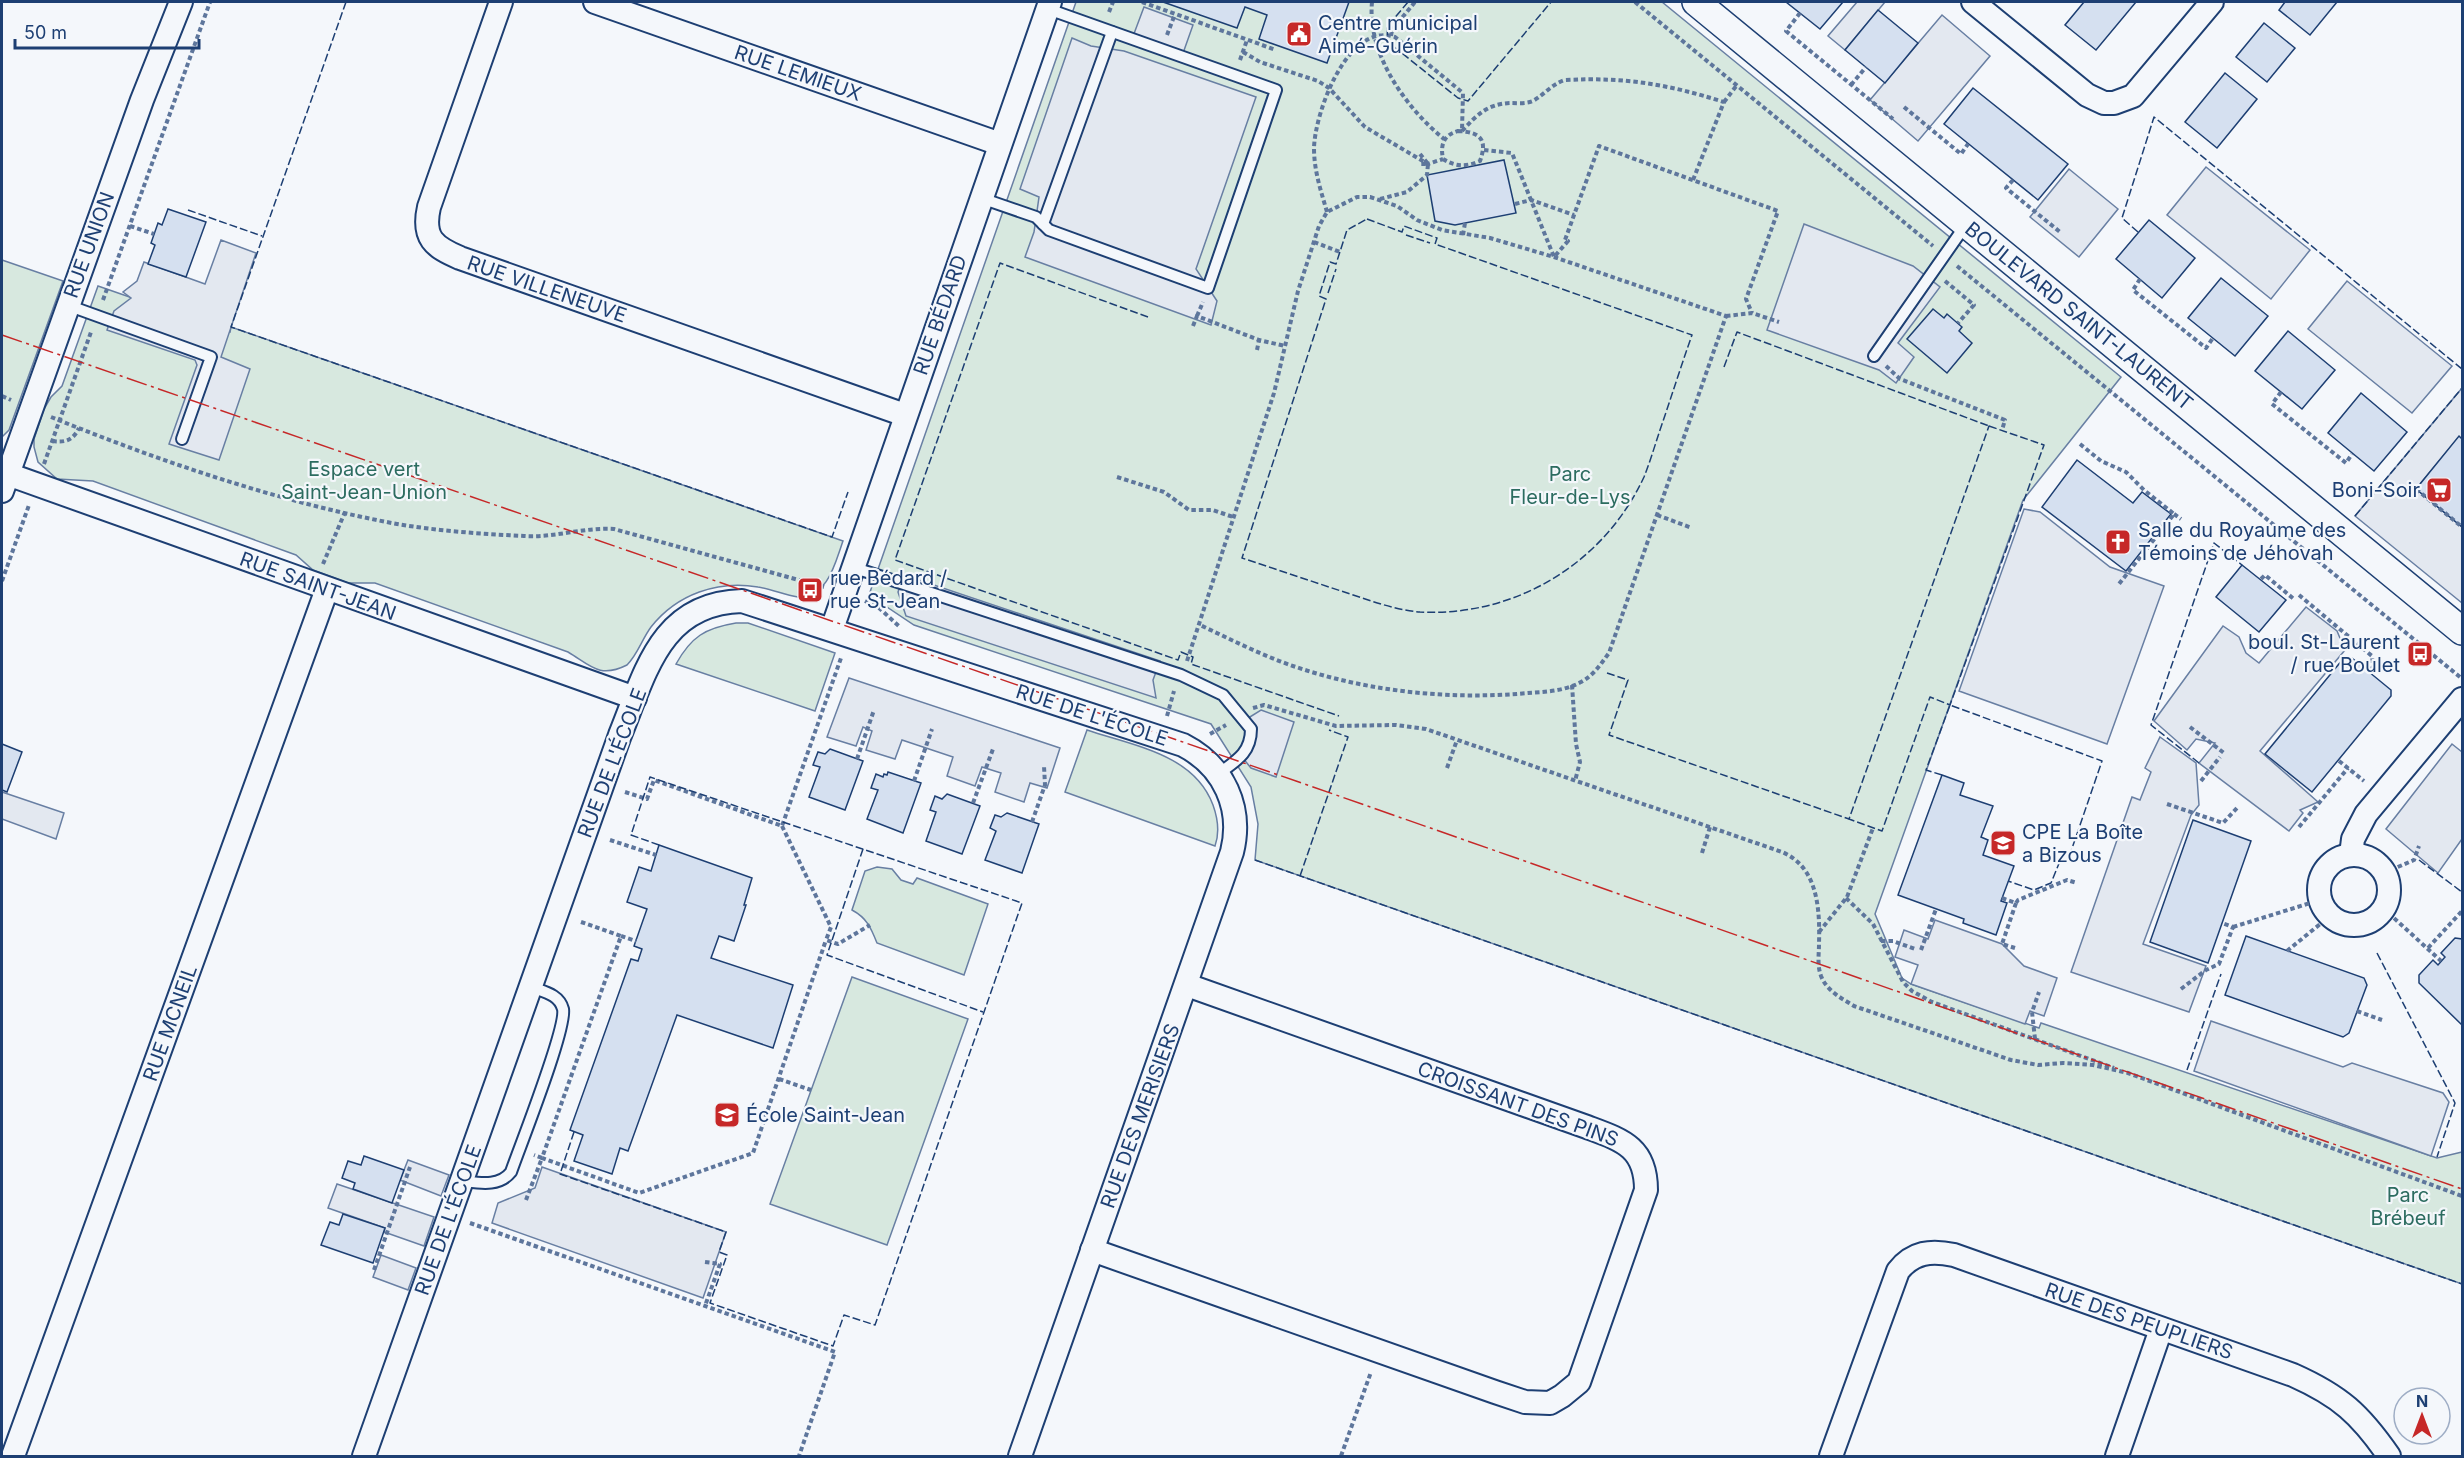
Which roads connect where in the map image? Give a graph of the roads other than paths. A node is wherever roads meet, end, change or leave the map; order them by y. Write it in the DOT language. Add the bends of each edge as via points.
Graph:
graph roads {
  1 [pos="181,2"];
  2 [pos="501,2"];
  3 [pos="595,2"];
  4 [pos="1695,2"];
  5 [pos="1973,2"];
  6 [pos="2212,2"];
  7 [pos="1049,5"];
  8 [pos="1112,32"];
  9 [pos="1000,144"];
  10 [pos="981,198"];
  11 [pos="1967,223"];
  12 [pos="1042,224"];
  13 [pos="67,305"];
  14 [pos="1874,356"];
  15 [pos="904,415"];
  16 [pos="182,439"];
  17 [pos="4,479"];
  18 [pos="852,567"];
  19 [pos="323,581"];
  20 [pos="832,629"];
  21 [pos="2463,631"];
  22 [pos="635,698"];
  23 [pos="2463,699"];
  24 [pos="1218,774"];
  25 [pos="2351,855"];
  26 [pos="1187,985"];
  27 [pos="531,987"];
  28 [pos="462,1180"];
  29 [pos="1092,1250"];
  30 [pos="2161,1329"];
  31 [pos="13,1456"];
  32 [pos="364,1456"];
  33 [pos="1020,1456"];
  34 [pos="1831,1456"];
  35 [pos="2117,1456"];
  36 [pos="2389,1456"];
  1 -- 13 [label="street, RUE UNION"];
  2 -- 15 [label="street, RUE VILLENEUVE" via="429,207 425,222 433,242 460,258"];
  3 -- 9 [label="street, RUE LEMIEUX"];
  4 -- 11 [label="street, BOULEVARD SAINT-LAURENT"];
  5 -- 6 [label="street" via="2087,95 2104,104 2123,101 2140,90"];
  7 -- 8 [label="lane"];
  7 -- 9 [label="street, RUE BÉDARD"];
  8 -- 12 [label="lane"];
  8 -- 12 [label="lane" via="1276,90 1209,288 1049,230"];
  9 -- 10 [label="street, RUE BÉDARD"];
  10 -- 12 [label="lane" via="1036,217"];
  10 -- 15 [label="street, RUE BÉDARD"];
  11 -- 14 [label="lane"];
  11 -- 21 [label="street, BOULEVARD SAINT-LAURENT"];
  13 -- 16 [label="lane" via="211,357"];
  13 -- 17 [label="street, RUE UNION"];
  15 -- 18 [label="street, RUE BÉDARD"];
  17 -- 19 [label="street, RUE SAINT-JEAN"];
  18 -- 20 [label="street, RUE BÉDARD"];
  18 -- 24 [label="lane" via="1165,670 1223,695 1251,729 1251,738 1242,757"];
  19 -- 22 [label="street, RUE SAINT-JEAN"];
  19 -- 31 [label="street, RUE MCNEIL"];
  20 -- 22 [label="street, RUE DE L'ÉCOLE" via="749,602 710,604 694,610 670,630"];
  20 -- 24 [label="street, RUE DE L'ÉCOLE" via="1183,746 1207,760"];
  22 -- 27 [label="street, RUE DE L'ÉCOLE"];
  23 -- 25 [label="street" via="2357,828"];
  24 -- 26 [label="street, RUE DES MERISIERS" via="1232,801 1236,839"];
  25 -- 25 [label="street" via="2373,861 2384,873 2388,890 2383,908 2363,924 2340,922 2325,908 2319,885 2330,864"];
  26 -- 29 [label="street, RUE DES MERISIERS"];
  26 -- 29 [label="street, CROISSANT DES PINS" via="1587,1127 1633,1148 1644,1168 1646,1190 1597,1334 1579,1382 1562,1396 1537,1404"];
  27 -- 28 [label="street, RUE DE L'ÉCOLE"];
  27 -- 28 [label="lane" via="559,999 563,1017 511,1172 498,1183"];
  28 -- 32 [label="street, RUE DE L'ÉCOLE"];
  29 -- 33 [label="street, RUE DES MERISIERS"];
  30 -- 34 [label="street, RUE DES PEUPLIERS" via="1954,1255 1917,1255 1903,1265 1893,1281"];
  30 -- 35 [label="street"];
  30 -- 36 [label="street, RUE DES PEUPLIERS" via="2319,1387 2357,1414"];
}
